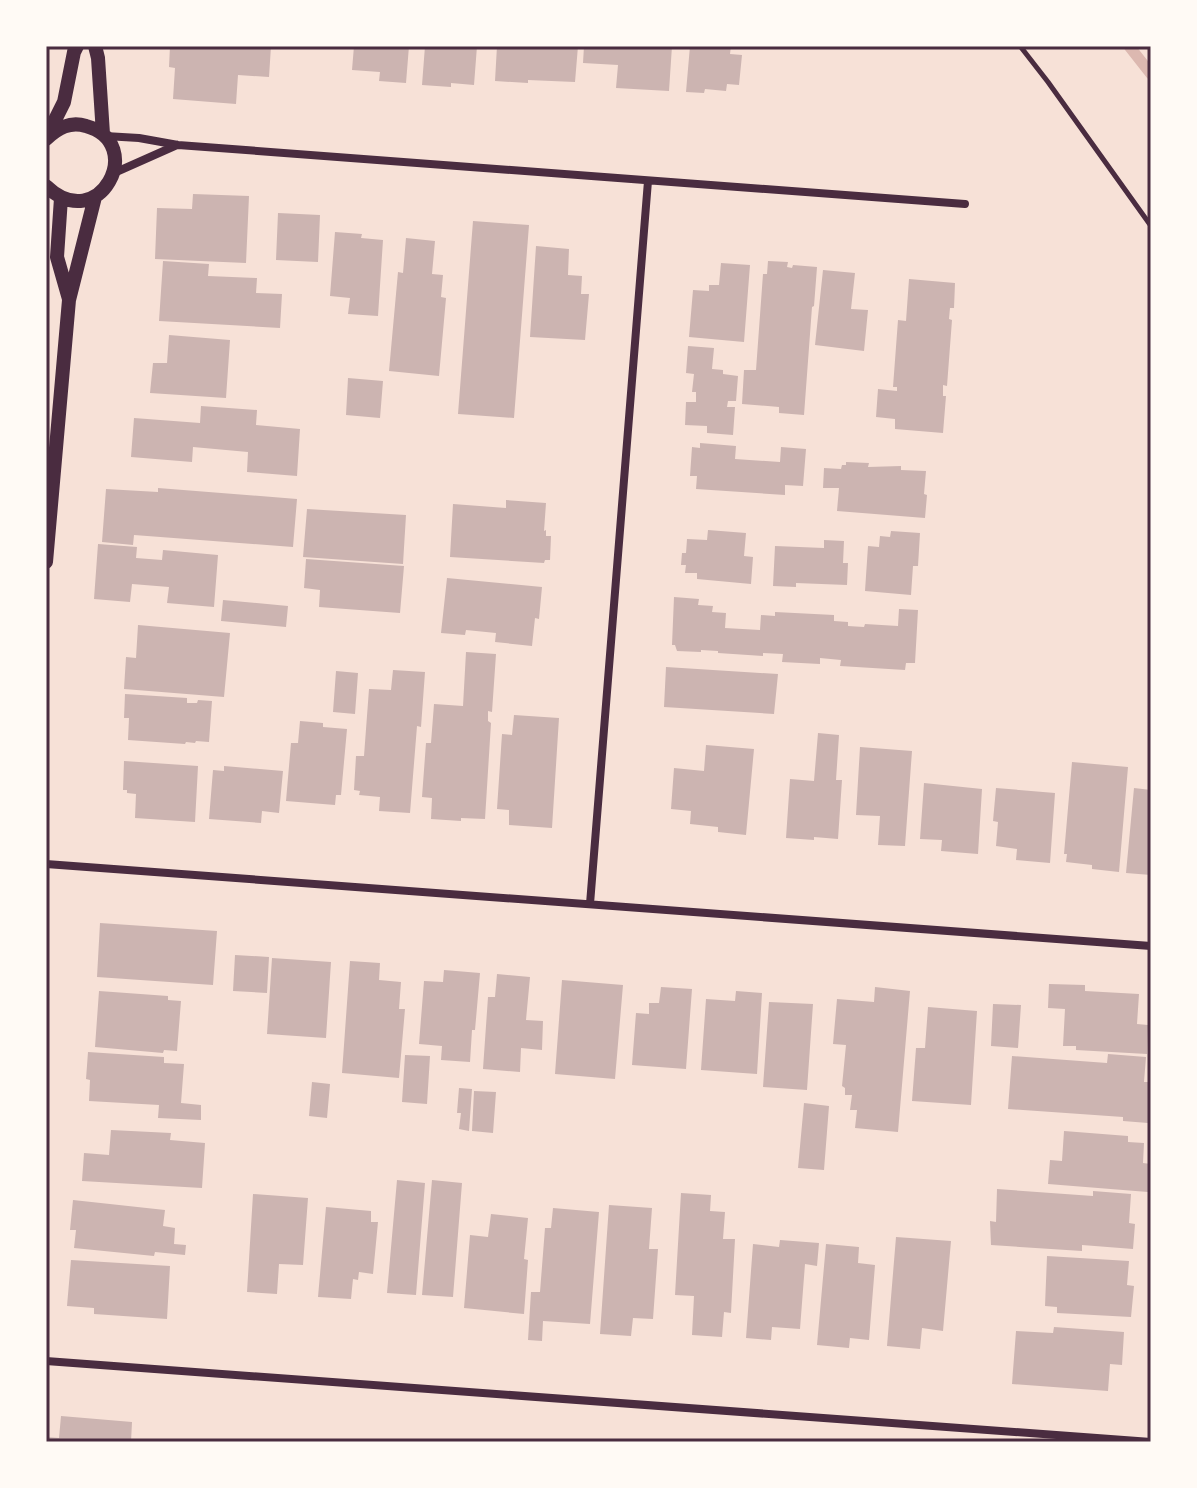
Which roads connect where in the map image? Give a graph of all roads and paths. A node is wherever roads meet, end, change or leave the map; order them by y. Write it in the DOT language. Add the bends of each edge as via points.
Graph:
graph roads {
  1 [pos="77,46"];
  2 [pos="95,46"];
  3 [pos="1020,46"];
  4 [pos="104,135"];
  5 [pos="46,138"];
  6 [pos="178,145"];
  7 [pos="114,173"];
  8 [pos="648,181"];
  9 [pos="52,195"];
  10 [pos="95,197"];
  11 [pos="965,204"];
  12 [pos="1151,226"];
  13 [pos="69,300"];
  14 [pos="46,562"];
  15 [pos="46,864"];
  16 [pos="590,904"];
  17 [pos="1151,946"];
  18 [pos="46,1361"];
  19 [pos="1151,1442"];
  1 -- 5 [label="street" via="64,102"];
  2 -- 4 [label="street"];
  3 -- 12 [label="path"];
  4 -- 5 [label="street" via="80,124 67,125"];
  4 -- 6 [label="street"];
  4 -- 7 [label="street" via="114,153"];
  6 -- 7 [label="street"];
  6 -- 8 [label="street"];
  7 -- 10 [label="street"];
  8 -- 11 [label="street"];
  8 -- 16 [label="street"];
  9 -- 10 [label="street" via="73,201"];
  9 -- 13 [label="street" via="57,257"];
  10 -- 13 [label="street"];
  13 -- 14 [label="street"];
  15 -- 16 [label="street"];
  16 -- 17 [label="street"];
  18 -- 19 [label="street"];
}
